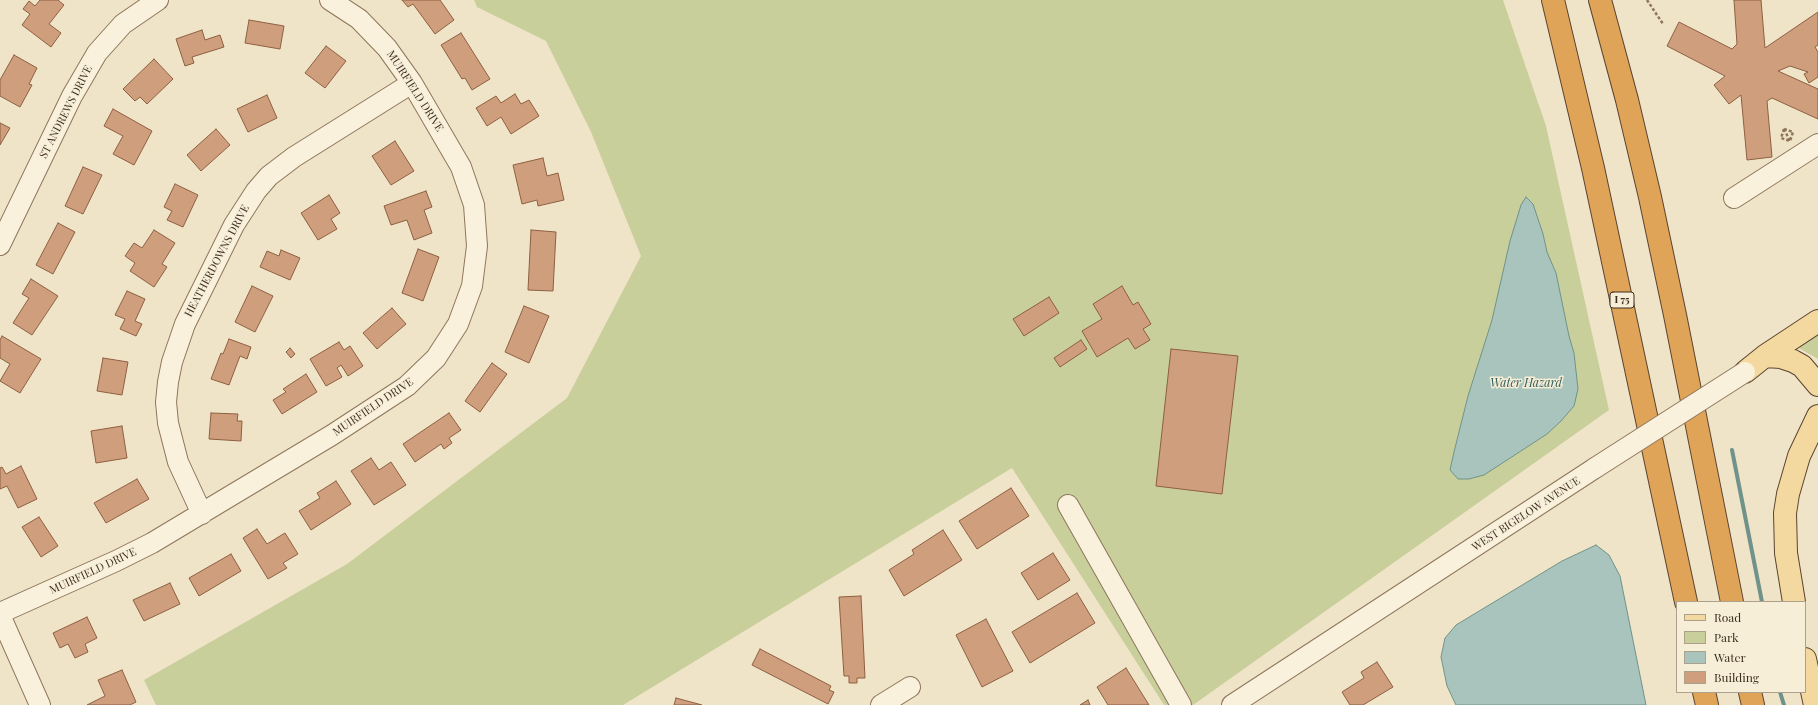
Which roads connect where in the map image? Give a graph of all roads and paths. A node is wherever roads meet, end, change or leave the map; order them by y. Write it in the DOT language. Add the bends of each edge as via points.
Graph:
graph roads {
  1 [pos="158,0"];
  2 [pos="330,0"];
  3 [pos="1553,0"];
  4 [pos="1600,0"];
  5 [pos="1647,0"];
  6 [pos="1663,24"];
  7 [pos="412,83"];
  8 [pos="1790,141"];
  9 [pos="1818,144"];
  10 [pos="1734,198"];
  11 [pos="0,245"];
  12 [pos="1818,321"];
  13 [pos="1765,356"];
  14 [pos="1745,372"];
  15 [pos="1818,385"];
  16 [pos="1818,416"];
  17 [pos="1068,505"];
  18 [pos="202,514"];
  19 [pos="1686,601"];
  20 [pos="1732,601"];
  21 [pos="1794,601"];
  22 [pos="0,614"];
  23 [pos="1806,664"];
  24 [pos="910,687"];
  25 [pos="1704,693"];
  26 [pos="1750,693"];
  27 [pos="40,705"];
  28 [pos="881,705"];
  29 [pos="1181,705"];
  30 [pos="1232,705"];
  31 [pos="1707,705"];
  32 [pos="1753,705"];
  33 [pos="1815,705"];
  1 -- 11 [label="street, ST ANDREWS DRIVE" via="123,24 93,59 72,96"];
  2 -- 7 [label="street, MUIRFIELD DRIVE" via="374,33"];
  3 -- 19 [label="highway, I 75" via="1594,168"];
  4 -- 20 [label="highway" via="1650,198"];
  5 -- 6 [label="path"];
  7 -- 18 [label="street, HEATHERDOWNS DRIVE" via="273,172 244,207 215,260 177,343 170,369 166,402 170,436 178,462"];
  7 -- 18 [label="street, MUIRFIELD DRIVE" via="461,167 474,205 477,225 476,266 472,286 458,324 436,358 399,392"];
  8 -- 8 [label="path" via="1781,138 1784,129 1793,132"];
  9 -- 10 [label="street"];
  12 -- 13 [label="main road, WEST BIGELOW AVENUE"];
  13 -- 14 [label="main road, WEST BIGELOW AVENUE"];
  13 -- 15 [label="main road" via="1793,360 1806,370"];
  14 -- 30 [label="street, WEST BIGELOW AVENUE, bridge"];
  16 -- 21 [label="main road" via="1799,456 1788,494 1786,553"];
  17 -- 29 [label="street"];
  18 -- 22 [label="street, MUIRFIELD DRIVE" via="116,561"];
  22 -- 27 [label="street"];
  23 -- 33 [label="main road"];
  24 -- 28 [label="street"];
  25 -- 31 [label="highway"];
  26 -- 32 [label="highway"];
}
